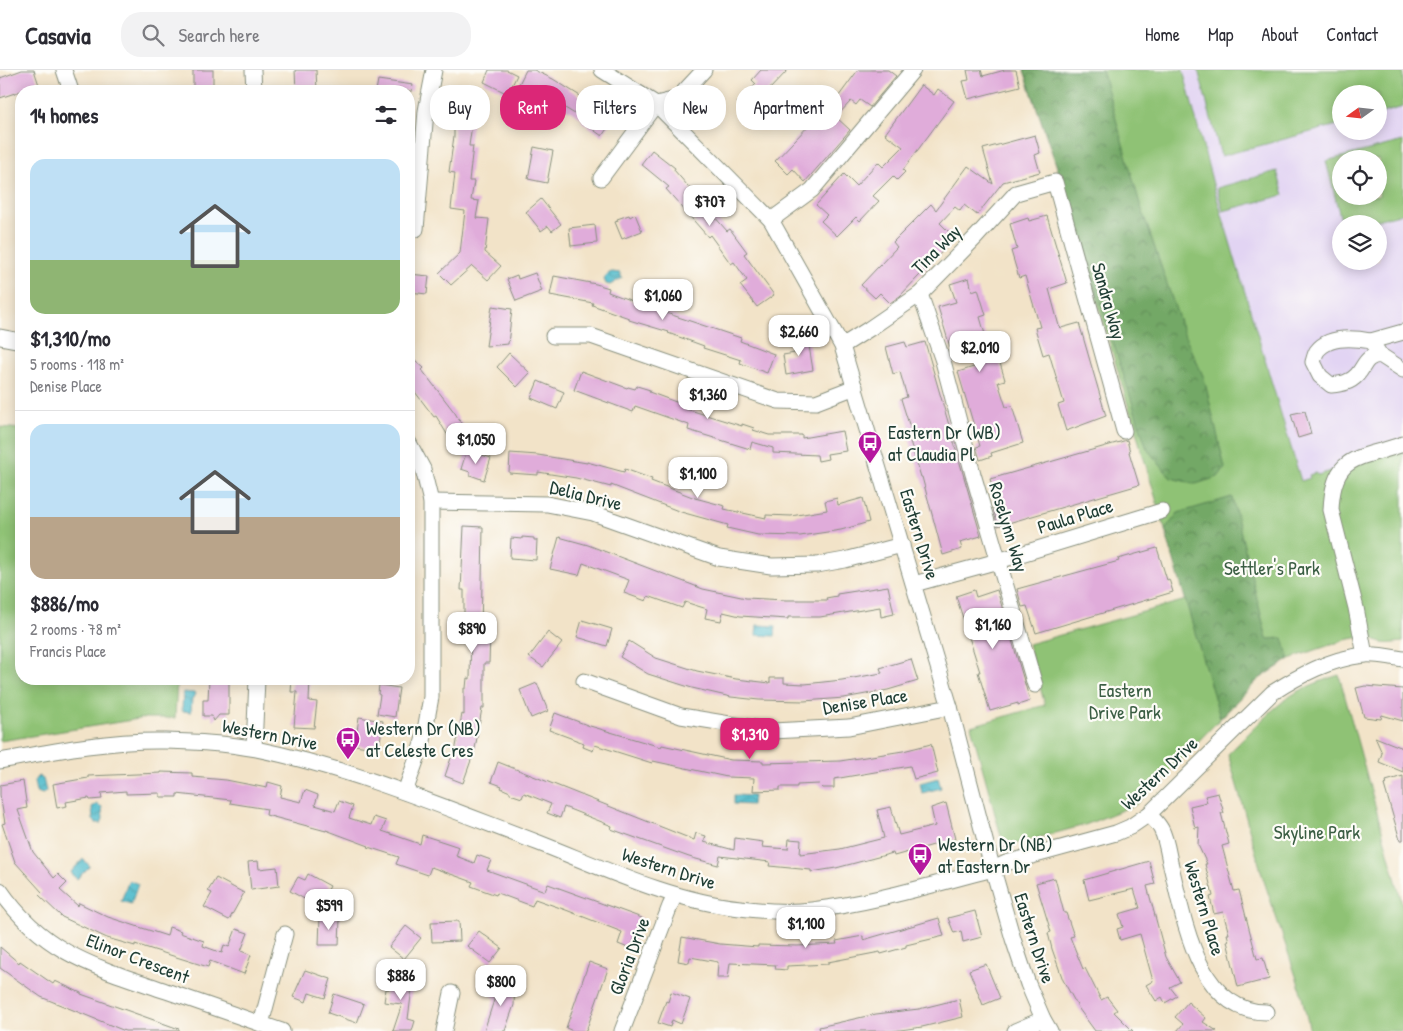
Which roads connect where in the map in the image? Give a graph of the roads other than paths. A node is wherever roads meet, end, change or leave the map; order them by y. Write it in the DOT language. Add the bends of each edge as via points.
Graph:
graph roads {
  1 [pos="64,70"];
  2 [pos="253,70"];
  3 [pos="434,70"];
  4 [pos="602,70"];
  5 [pos="704,70"];
  6 [pos="913,70"];
  7 [pos="70,85"];
  8 [pos="254,85"];
  9 [pos="656,104"];
  10 [pos="601,178"];
  11 [pos="1055,182"];
  12 [pos="771,220"];
  13 [pos="416,229"];
  14 [pos="920,294"];
  15 [pos="1403,332"];
  16 [pos="553,336"];
  17 [pos="0,337"];
  18 [pos="15,340"];
  19 [pos="1372,341"];
  20 [pos="842,346"];
  21 [pos="1380,355"];
  22 [pos="1403,370"];
  23 [pos="855,387"];
  24 [pos="1124,430"];
  25 [pos="1403,444"];
  26 [pos="415,454"];
  27 [pos="431,502"];
  28 [pos="1162,511"];
  29 [pos="902,545"];
  30 [pos="998,561"];
  31 [pos="914,584"];
  32 [pos="1365,655"];
  33 [pos="1403,658"];
  34 [pos="584,680"];
  35 [pos="257,685"];
  36 [pos="1035,685"];
  37 [pos="950,707"];
  38 [pos="254,748"];
  39 [pos="0,761"];
  40 [pos="405,792"];
  41 [pos="1149,814"];
  42 [pos="993,869"];
  43 [pos="0,890"];
  44 [pos="676,896"];
  45 [pos="285,934"];
  46 [pos="452,993"];
  47 [pos="1266,1012"];
  48 [pos="261,1024"];
  49 [pos="1046,1025"];
  50 [pos="282,1031"];
  51 [pos="444,1031"];
  52 [pos="622,1031"];
  53 [pos="1016,1031"];
  1 -- 7 [label="street"];
  2 -- 8 [label="street"];
  3 -- 13 [label="street" via="426,110"];
  4 -- 9 [label="street, Eastern Drive"];
  5 -- 9 [label="street" via="677,99"];
  6 -- 12 [label="street" via="812,190"];
  9 -- 10 [label="street"];
  9 -- 12 [label="street, Eastern Drive"];
  11 -- 14 [label="street, Tina Way" via="1016,193"];
  11 -- 24 [label="street, Sandra Way"];
  12 -- 20 [label="street, Eastern Drive"];
  14 -- 20 [label="street, Tina Way"];
  14 -- 30 [label="street, Roselynn Way" via="943,361"];
  15 -- 19 [label="street"];
  16 -- 23 [label="street" via="591,336 778,402 816,402"];
  17 -- 18 [label="street"];
  19 -- 21 [label="street"];
  19 -- 21 [label="street" via="1357,338 1328,343 1318,350 1313,362 1320,376 1331,385 1345,384 1357,376 1372,356"];
  20 -- 23 [label="street, Eastern Drive"];
  21 -- 22 [label="street"];
  23 -- 29 [label="street, Eastern Drive"];
  25 -- 32 [label="street" via="1356,458 1336,478 1332,493 1332,510"];
  26 -- 27 [label="street" via="423,469"];
  27 -- 29 [label="street, Delia Drive" via="547,504 593,513 719,558 771,566 816,565"];
  27 -- 40 [label="street" via="431,698 423,741"];
  28 -- 30 [label="street, Paula Place"];
  29 -- 31 [label="street, Eastern Drive"];
  30 -- 31 [label="street, Paula Place"];
  30 -- 36 [label="street, Roselynn Way"];
  31 -- 37 [label="street, Eastern Drive"];
  32 -- 33 [label="street, Western Drive"];
  32 -- 41 [label="street, Western Drive" via="1319,667 1272,693"];
  34 -- 37 [label="street, Denise Place" via="681,716 773,731 849,727"];
  35 -- 38 [label="street"];
  37 -- 42 [label="street, Eastern Drive"];
  38 -- 39 [label="street, Western Drive" via="162,741 124,742"];
  38 -- 40 [label="street, Western Drive" via="337,768"];
  40 -- 44 [label="street, Western Drive"];
  41 -- 42 [label="street, Western Drive" via="1116,834"];
  41 -- 47 [label="street, Western Place" via="1163,831 1190,938 1202,968 1234,1004 1250,1012"];
  42 -- 44 [label="street, Western Drive" via="875,899 811,911 739,908"];
  42 -- 49 [label="street, Eastern Drive" via="1028,984"];
  43 -- 48 [label="street, Elinor Crescent" via="38,934 63,950 97,967"];
  44 -- 52 [label="street, Gloria Drive"];
  45 -- 48 [label="street"];
  46 -- 51 [label="street"];
  48 -- 50 [label="street, Elinor Crescent"];
  49 -- 53 [label="street"];
}
